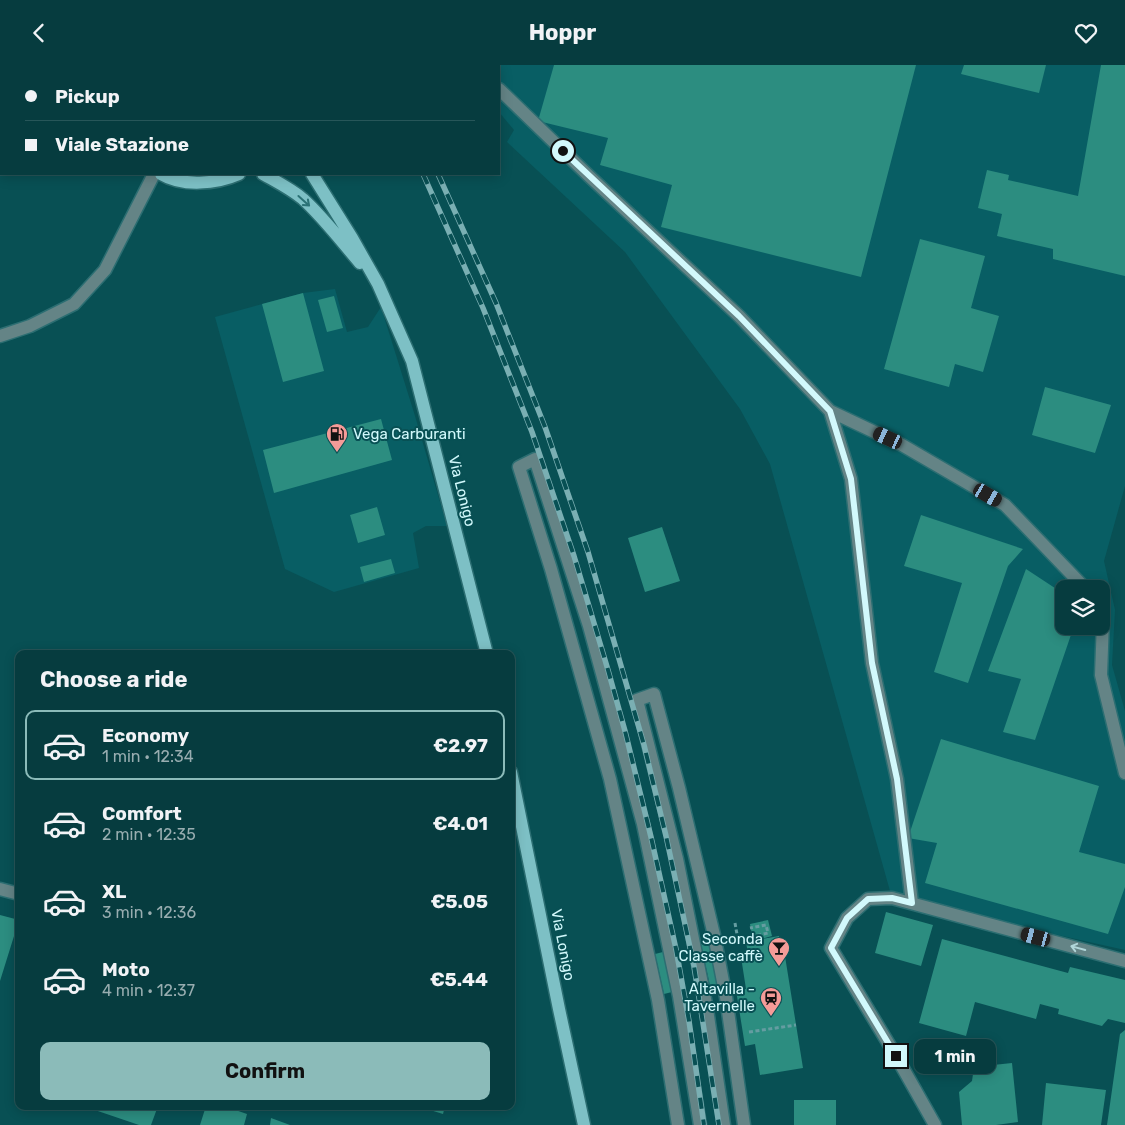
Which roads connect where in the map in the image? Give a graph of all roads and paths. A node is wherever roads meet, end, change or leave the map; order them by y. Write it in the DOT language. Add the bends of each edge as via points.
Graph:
graph roads {
  1 [pos="500,90"];
  2 [pos="153,175"];
  3 [pos="164,175"];
  4 [pos="236,175"];
  5 [pos="265,175"];
  6 [pos="313,175"];
  7 [pos="378,284"];
  8 [pos="0,336"];
  9 [pos="830,411"];
  10 [pos="1077,580"];
  11 [pos="1102,635"];
  12 [pos="486,650"];
  13 [pos="1125,773"];
  14 [pos="515,791"];
  15 [pos="0,889"];
  16 [pos="15,893"];
  17 [pos="912,903"];
  18 [pos="735,923"];
  19 [pos="750,928"];
  20 [pos="738,940"];
  21 [pos="735,950"];
  22 [pos="1125,961"];
  23 [pos="796,1025"];
  24 [pos="748,1032"];
  25 [pos="584,1125"];
  26 [pos="678,1125"];
  27 [pos="700,1125"];
  28 [pos="724,1125"];
  29 [pos="744,1125"];
  30 [pos="935,1125"];
  1 -- 9 [label="street" via="739,316"];
  2 -- 8 [label="street" via="105,270 74,304 30,326"];
  3 -- 4 [label="main road" via="192,182 218,181"];
  5 -- 7 [label="main road, Via Lonigo, one-way" via="302,199"];
  6 -- 7 [label="main road, Via Lonigo"];
  7 -- 12 [label="main road, Via Lonigo" via="412,361"];
  9 -- 10 [label="street" via="902,445 1005,505"];
  9 -- 17 [label="street" via="851,479 872,663 897,779"];
  11 -- 13 [label="street" via="1101,675"];
  14 -- 25 [label="main road, Via Lonigo"];
  15 -- 16 [label="street"];
  22 -- 17 [label="street, one-way"];
  17 -- 30 [label="street" via="892,898 868,899 847,918 831,948"];
  18 -- 20 [label="path"];
  19 -- 20 [label="path" via="766,925 768,933"];
  20 -- 21 [label="path" via="734,941"];
  23 -- 24 [label="path"];
  26 -- 27 [label="street" via="656,993 610,779 519,467 535,459 589,626 643,824 679,996"];
  28 -- 29 [label="street" via="707,1009 677,859 638,709 637,700 654,694 714,935"];
}
